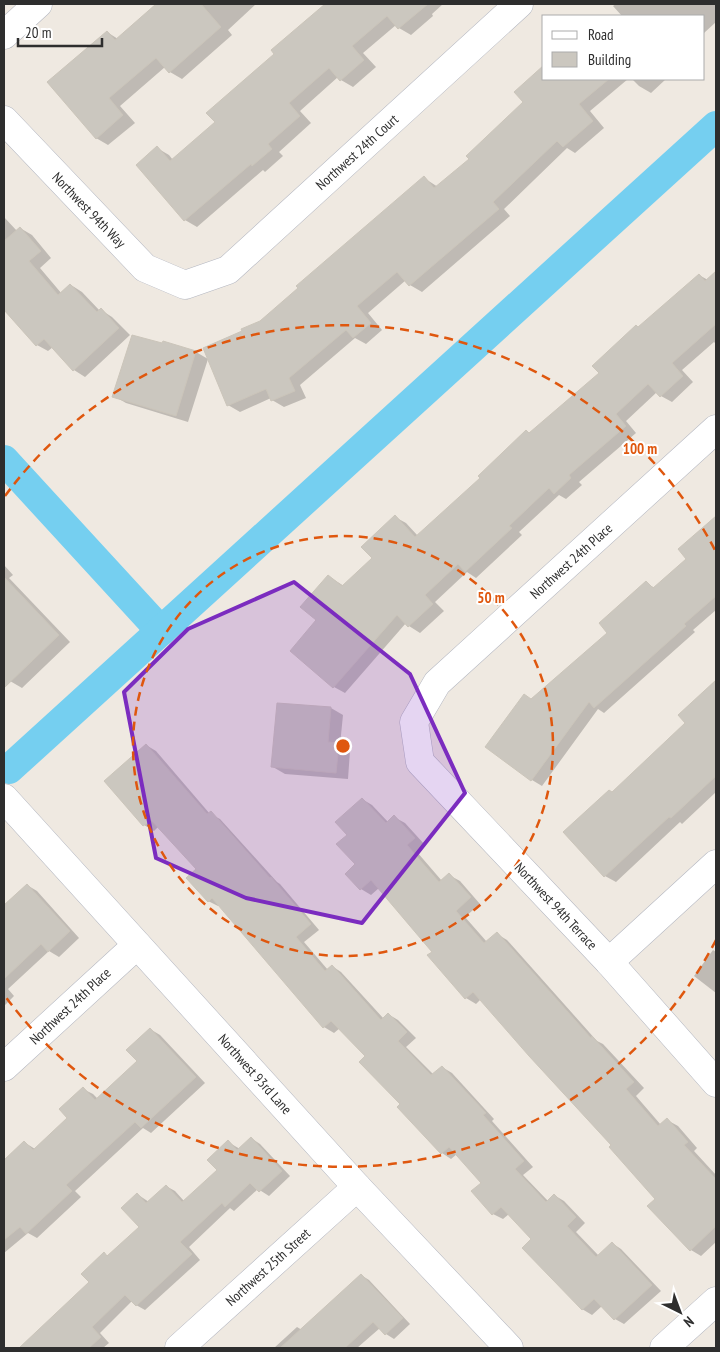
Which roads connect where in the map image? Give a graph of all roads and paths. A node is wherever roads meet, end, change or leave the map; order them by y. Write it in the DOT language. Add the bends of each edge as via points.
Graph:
graph roads {
  1 [pos="38,4"];
  2 [pos="519,4"];
  3 [pos="4,35"];
  4 [pos="4,120"];
  5 [pos="185,284"];
  6 [pos="716,429"];
  7 [pos="414,722"];
  8 [pos="4,798"];
  9 [pos="716,864"];
  10 [pos="137,945"];
  11 [pos="609,962"];
  12 [pos="4,1067"];
  13 [pos="716,1083"];
  14 [pos="357,1186"];
  15 [pos="716,1302"];
  16 [pos="179,1348"];
  17 [pos="509,1348"];
  18 [pos="664,1348"];
  1 -- 3 [label="street"];
  2 -- 5 [label="street, Northwest 24th Court" via="228,270"];
  4 -- 5 [label="street, Northwest 94th Way" via="145,268"];
  6 -- 7 [label="street, Northwest 24th Place" via="437,683"];
  7 -- 11 [label="street, Northwest 94th Terrace" via="420,762"];
  8 -- 10 [label="street, Northwest 93rd Lane"];
  9 -- 11 [label="street"];
  10 -- 12 [label="street, Northwest 24th Place"];
  10 -- 14 [label="street, Northwest 93rd Lane"];
  11 -- 13 [label="street, Northwest 94th Terrace"];
  14 -- 16 [label="street, Northwest 25th Street"];
  14 -- 17 [label="street, Northwest 93rd Lane"];
  15 -- 18 [label="street"];
}
